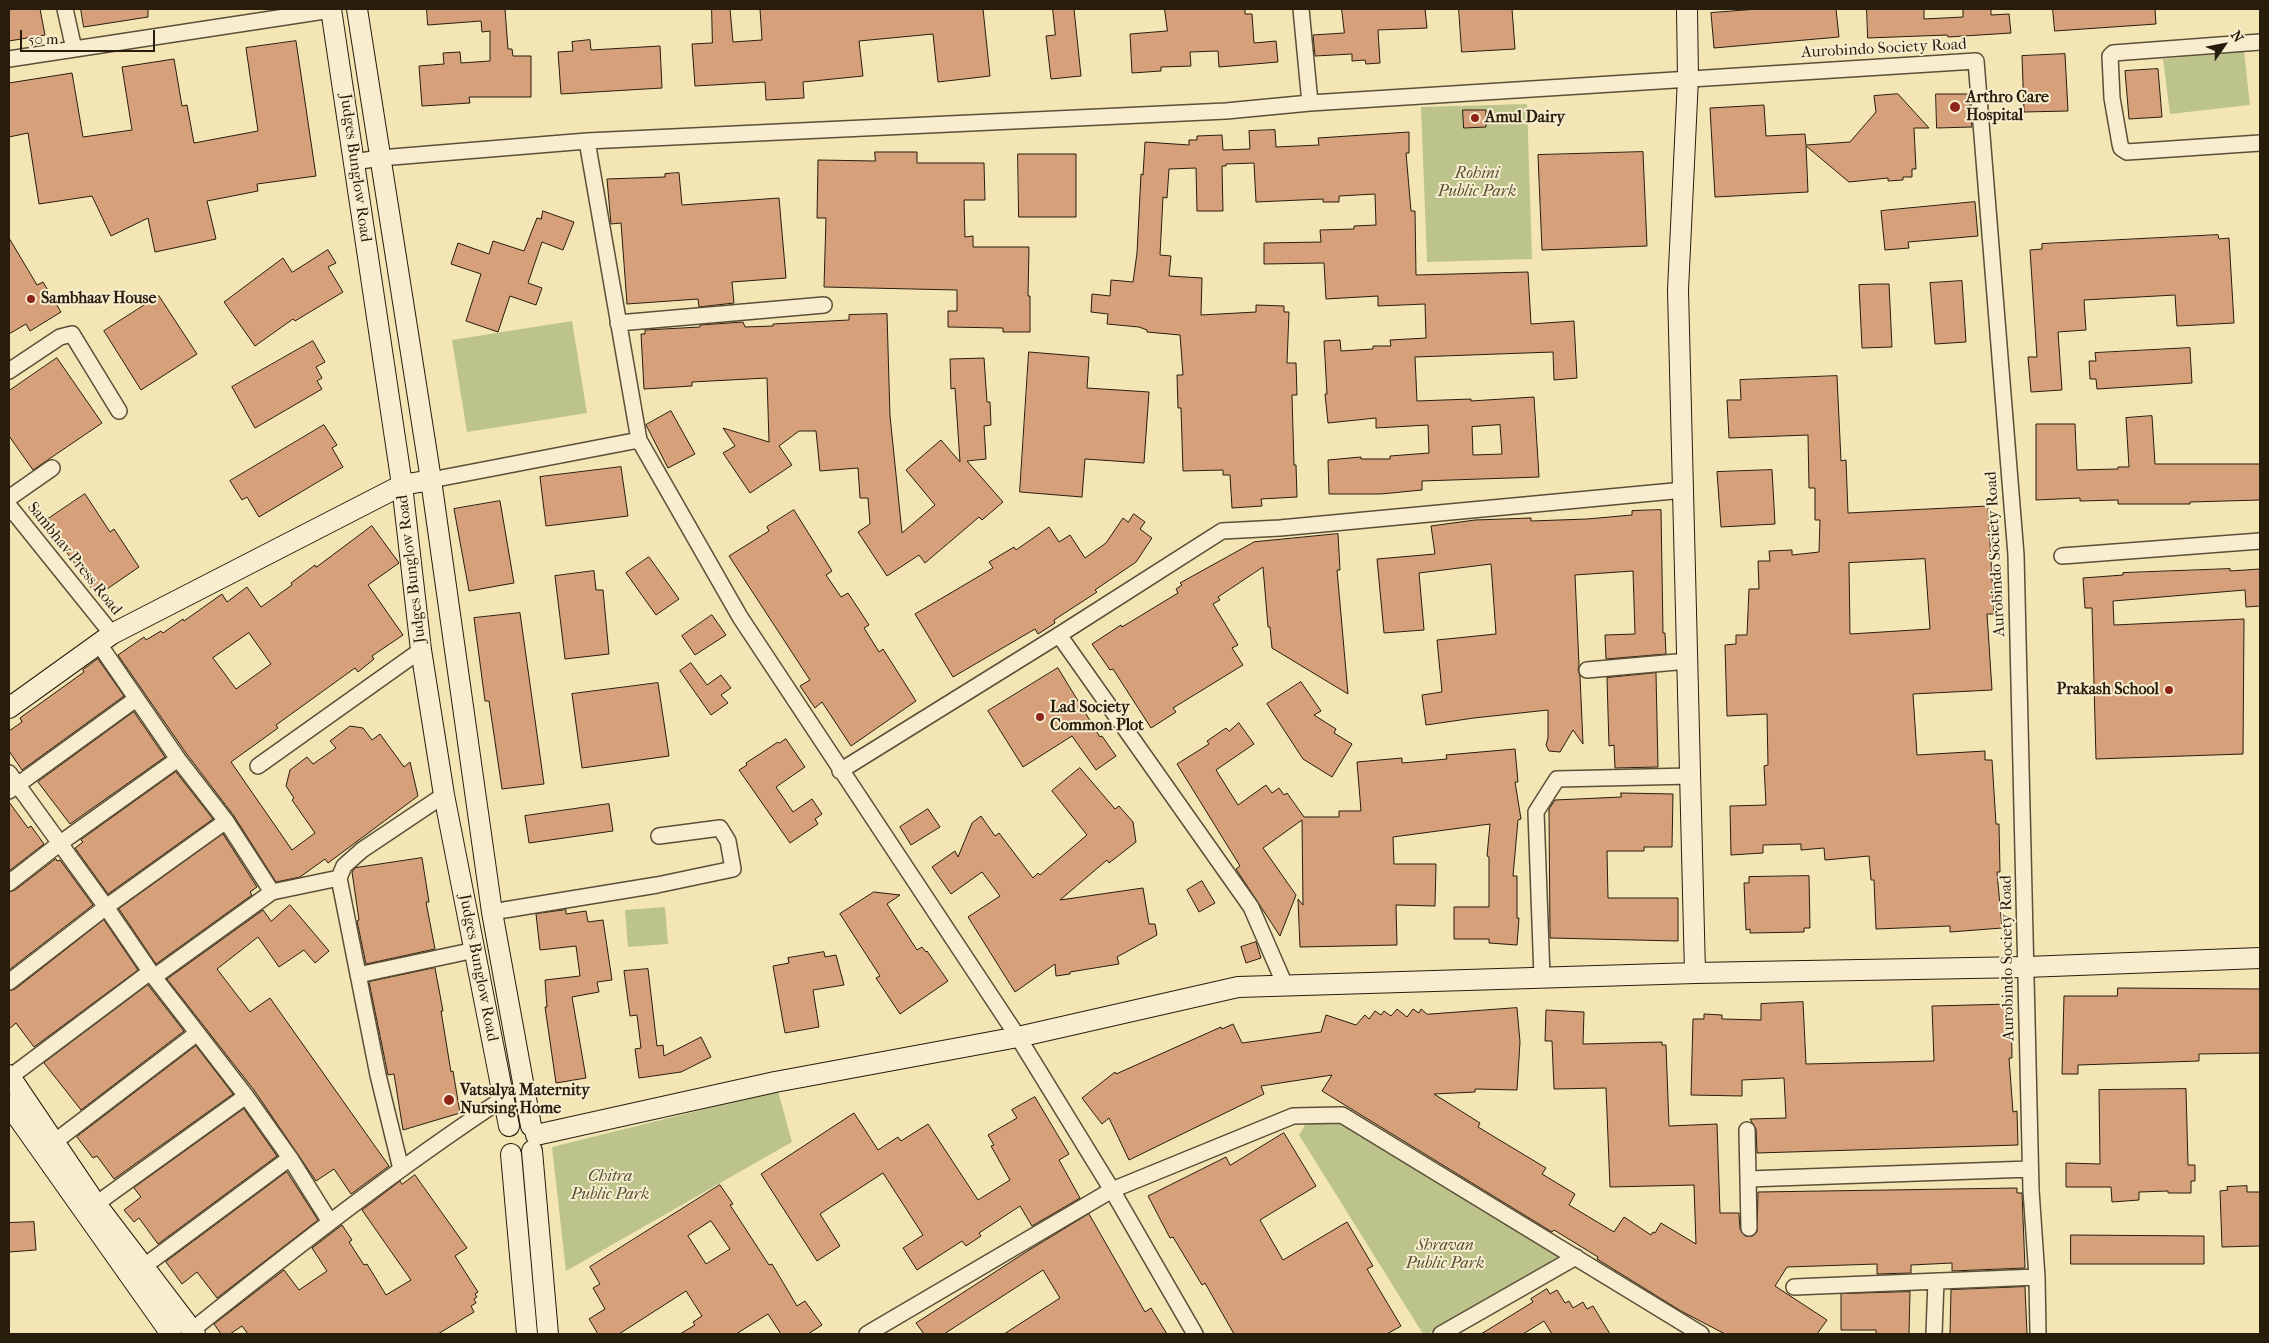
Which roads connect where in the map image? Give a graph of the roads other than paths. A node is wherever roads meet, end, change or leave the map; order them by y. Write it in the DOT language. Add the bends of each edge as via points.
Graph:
graph roads {
  1 [pos="65,9"];
  2 [pos="331,9"];
  3 [pos="357,9"];
  4 [pos="1301,9"];
  5 [pos="1687,9"];
  6 [pos="2260,42"];
  7 [pos="74,49"];
  8 [pos="9,59"];
  9 [pos="1688,78"];
  10 [pos="1310,103"];
  11 [pos="587,141"];
  12 [pos="2260,144"];
  13 [pos="380,158"];
  14 [pos="354,162"];
  15 [pos="824,305"];
  16 [pos="618,323"];
  17 [pos="9,371"];
  18 [pos="119,411"];
  19 [pos="638,440"];
  20 [pos="52,468"];
  21 [pos="431,480"];
  22 [pos="402,485"];
  23 [pos="1684,490"];
  24 [pos="9,498"];
  25 [pos="9,506"];
  26 [pos="2260,540"];
  27 [pos="2062,556"];
  28 [pos="1059,636"];
  29 [pos="105,639"];
  30 [pos="421,650"];
  31 [pos="1688,661"];
  32 [pos="1587,670"];
  33 [pos="136,699"];
  34 [pos="9,708"];
  35 [pos="178,759"];
  36 [pos="258,766"];
  37 [pos="840,771"];
  38 [pos="1691,776"];
  39 [pos="11,783"];
  40 [pos="444,795"];
  41 [pos="226,821"];
  42 [pos="659,836"];
  43 [pos="59,844"];
  44 [pos="339,878"];
  45 [pos="9,883"];
  46 [pos="272,892"];
  47 [pos="106,907"];
  48 [pos="492,912"];
  49 [pos="475,950"];
  50 [pos="2260,958"];
  51 [pos="2026,967"];
  52 [pos="1695,972"];
  53 [pos="152,974"];
  54 [pos="358,975"];
  55 [pos="1542,977"];
  56 [pos="9,982"];
  57 [pos="1285,985"];
  58 [pos="196,1034"];
  59 [pos="1018,1037"];
  60 [pos="9,1076"];
  61 [pos="246,1096"];
  62 [pos="504,1098"];
  63 [pos="9,1105"];
  64 [pos="509,1126"];
  65 [pos="1747,1130"];
  66 [pos="533,1138"];
  67 [pos="53,1144"];
  68 [pos="511,1154"];
  69 [pos="290,1158"];
  70 [pos="401,1169"];
  71 [pos="2030,1169"];
  72 [pos="1748,1179"];
  73 [pos="1112,1190"];
  74 [pos="96,1204"];
  75 [pos="330,1222"];
  76 [pos="1749,1228"];
  77 [pos="1576,1257"];
  78 [pos="143,1267"];
  79 [pos="2037,1277"];
  80 [pos="1936,1281"];
  81 [pos="1794,1286"];
  82 [pos="194,1332"];
  83 [pos="171,1334"];
  84 [pos="527,1334"];
  85 [pos="548,1334"];
  86 [pos="867,1334"];
  87 [pos="1195,1334"];
  88 [pos="1440,1334"];
  89 [pos="1701,1334"];
  90 [pos="1934,1334"];
  91 [pos="2038,1334"];
  1 -- 7 [label="street"];
  2 -- 7 [label="street"];
  2 -- 14 [label="street, Judges Bunglow Road"];
  3 -- 13 [label="street, Judges Bunglow Road"];
  4 -- 10 [label="street"];
  5 -- 9 [label="street"];
  6 -- 12 [label="street" via="2113,53 2110,56 2112,98 2120,144 2127,152"];
  7 -- 8 [label="street"];
  9 -- 10 [label="street"];
  9 -- 23 [label="street" via="1678,290"];
  9 -- 51 [label="street, Aurobindo Society Road" via="1976,61 2016,555"];
  10 -- 11 [label="street" via="1226,111"];
  11 -- 13 [label="street"];
  11 -- 16 [label="street"];
  13 -- 14 [label="street"];
  13 -- 21 [label="street, Judges Bunglow Road"];
  14 -- 22 [label="street, Judges Bunglow Road"];
  15 -- 16 [label="street"];
  16 -- 19 [label="street"];
  17 -- 18 [label="street" via="60,337 72,334"];
  19 -- 21 [label="street"];
  19 -- 37 [label="street" via="740,617"];
  20 -- 24 [label="street"];
  21 -- 22 [label="street"];
  21 -- 48 [label="street, Judges Bunglow Road"];
  22 -- 29 [label="street"];
  22 -- 30 [label="street, Judges Bunglow Road"];
  23 -- 28 [label="street" via="1222,531"];
  23 -- 31 [label="street"];
  25 -- 29 [label="street, Sambhav Press Road"];
  26 -- 27 [label="street"];
  28 -- 37 [label="street"];
  28 -- 57 [label="street" via="1251,908"];
  29 -- 33 [label="street, Sambhav Press Road"];
  29 -- 34 [label="street"];
  30 -- 36 [label="street"];
  30 -- 40 [label="street, Judges Bunglow Road"];
  31 -- 32 [label="street"];
  31 -- 38 [label="street"];
  33 -- 35 [label="street, Sambhav Press Road"];
  33 -- 39 [label="street"];
  35 -- 41 [label="street, Sambhav Press Road"];
  35 -- 43 [label="street"];
  37 -- 59 [label="street"];
  38 -- 52 [label="street"];
  38 -- 55 [label="street" via="1557,779 1536,812"];
  39 -- 43 [label="street"];
  40 -- 44 [label="street" via="362,850 344,866"];
  40 -- 49 [label="street, Judges Bunglow Road"];
  41 -- 46 [label="street, Sambhav Press Road"];
  41 -- 47 [label="street"];
  42 -- 48 [label="street" via="720,828 728,840 733,869"];
  43 -- 45 [label="street"];
  43 -- 47 [label="street"];
  44 -- 46 [label="street"];
  44 -- 54 [label="street"];
  46 -- 53 [label="street"];
  47 -- 53 [label="street"];
  47 -- 56 [label="street"];
  48 -- 66 [label="street, Judges Bunglow Road"];
  49 -- 54 [label="street"];
  49 -- 62 [label="street, Judges Bunglow Road"];
  50 -- 51 [label="street"];
  51 -- 52 [label="street"];
  51 -- 71 [label="street, Aurobindo Society Road"];
  52 -- 55 [label="street"];
  53 -- 58 [label="street"];
  53 -- 60 [label="street"];
  54 -- 70 [label="street"];
  55 -- 57 [label="street"];
  57 -- 59 [label="street" via="1238,987"];
  58 -- 61 [label="street"];
  58 -- 67 [label="street"];
  59 -- 66 [label="street" via="775,1082"];
  59 -- 73 [label="street"];
  60 -- 67 [label="street"];
  61 -- 69 [label="street"];
  61 -- 74 [label="street"];
  62 -- 64 [label="street, Judges Bunglow Road"];
  62 -- 70 [label="street"];
  63 -- 83 [label="street"];
  64 -- 66 [label="street" via="520,1122"];
  64 -- 68 [label="street" via="502,1140"];
  65 -- 72 [label="street"];
  66 -- 68 [label="street" via="522,1156"];
  66 -- 85 [label="street, Judges Bunglow Road"];
  67 -- 74 [label="street"];
  68 -- 84 [label="street"];
  69 -- 75 [label="street"];
  69 -- 78 [label="street"];
  70 -- 75 [label="street"];
  71 -- 72 [label="street"];
  71 -- 79 [label="street, Aurobindo Society Road"];
  72 -- 76 [label="street"];
  73 -- 77 [label="street" via="1293,1116 1342,1115"];
  73 -- 86 [label="street"];
  73 -- 87 [label="street"];
  74 -- 78 [label="street"];
  75 -- 82 [label="street"];
  77 -- 88 [label="street"];
  77 -- 89 [label="street"];
  78 -- 82 [label="street"];
  79 -- 80 [label="street"];
  79 -- 91 [label="street, Aurobindo Society Road"];
  80 -- 81 [label="street"];
  80 -- 90 [label="street"];
}
